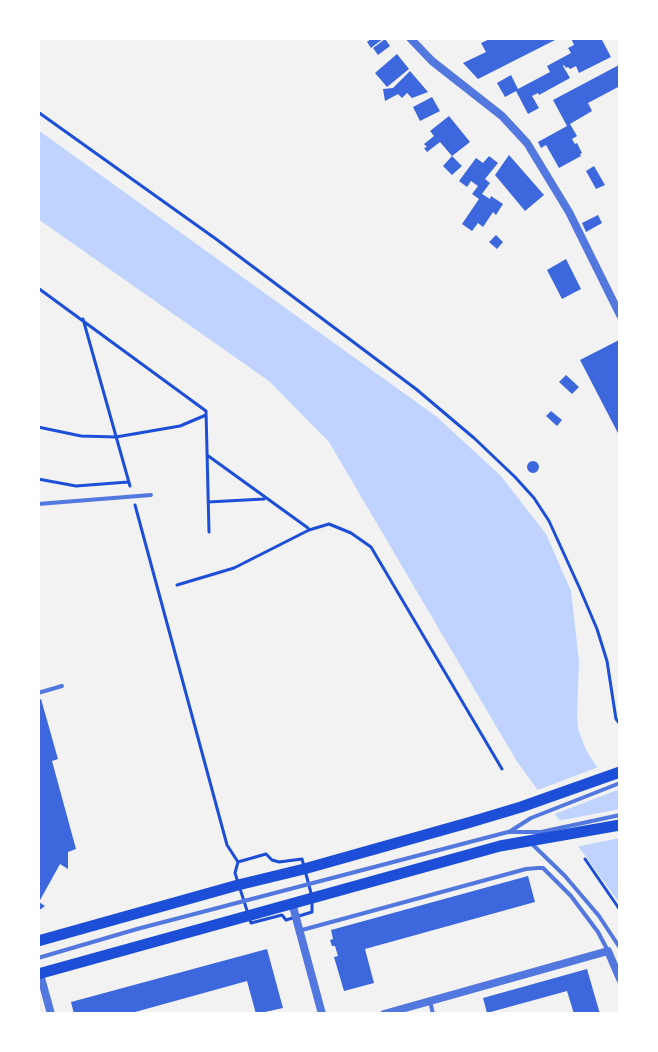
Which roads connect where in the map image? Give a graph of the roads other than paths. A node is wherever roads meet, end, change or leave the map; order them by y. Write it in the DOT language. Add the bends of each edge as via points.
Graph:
graph roads {
  1 [pos="410,38"];
  2 [pos="620,315"];
  3 [pos="151,495"];
  4 [pos="38,504"];
  5 [pos="62,686"];
  6 [pos="38,693"];
  7 [pos="620,772"];
  8 [pos="620,783"];
  9 [pos="620,815"];
  10 [pos="620,825"];
  11 [pos="508,832"];
  12 [pos="544,835"];
  13 [pos="530,841"];
  14 [pos="292,903"];
  15 [pos="299,930"];
  16 [pos="38,941"];
  17 [pos="620,948"];
  18 [pos="608,951"];
  19 [pos="38,958"];
  20 [pos="39,974"];
  21 [pos="620,979"];
  22 [pos="430,1001"];
  23 [pos="51,1014"];
  24 [pos="322,1014"];
  25 [pos="384,1014"];
  26 [pos="433,1014"];
  1 -- 2 [label="street" via="527,143 569,212"];
  3 -- 4 [label="lane"];
  5 -- 6 [label="lane"];
  7 -- 16 [label="main road" via="521,807"];
  8 -- 11 [label="lane"];
  9 -- 12 [label="lane"];
  10 -- 12 [label="main road"];
  11 -- 12 [label="lane"];
  11 -- 13 [label="lane"];
  11 -- 19 [label="lane"];
  12 -- 13 [label="main road"];
  13 -- 14 [label="main road"];
  13 -- 17 [label="lane" via="599,916"];
  14 -- 15 [label="street"];
  14 -- 20 [label="main road"];
  15 -- 18 [label="lane" via="543,868 571,896"];
  15 -- 24 [label="street"];
  18 -- 21 [label="street"];
  18 -- 22 [label="street"];
  20 -- 23 [label="street"];
  22 -- 25 [label="street"];
  22 -- 26 [label="lane"];
}
